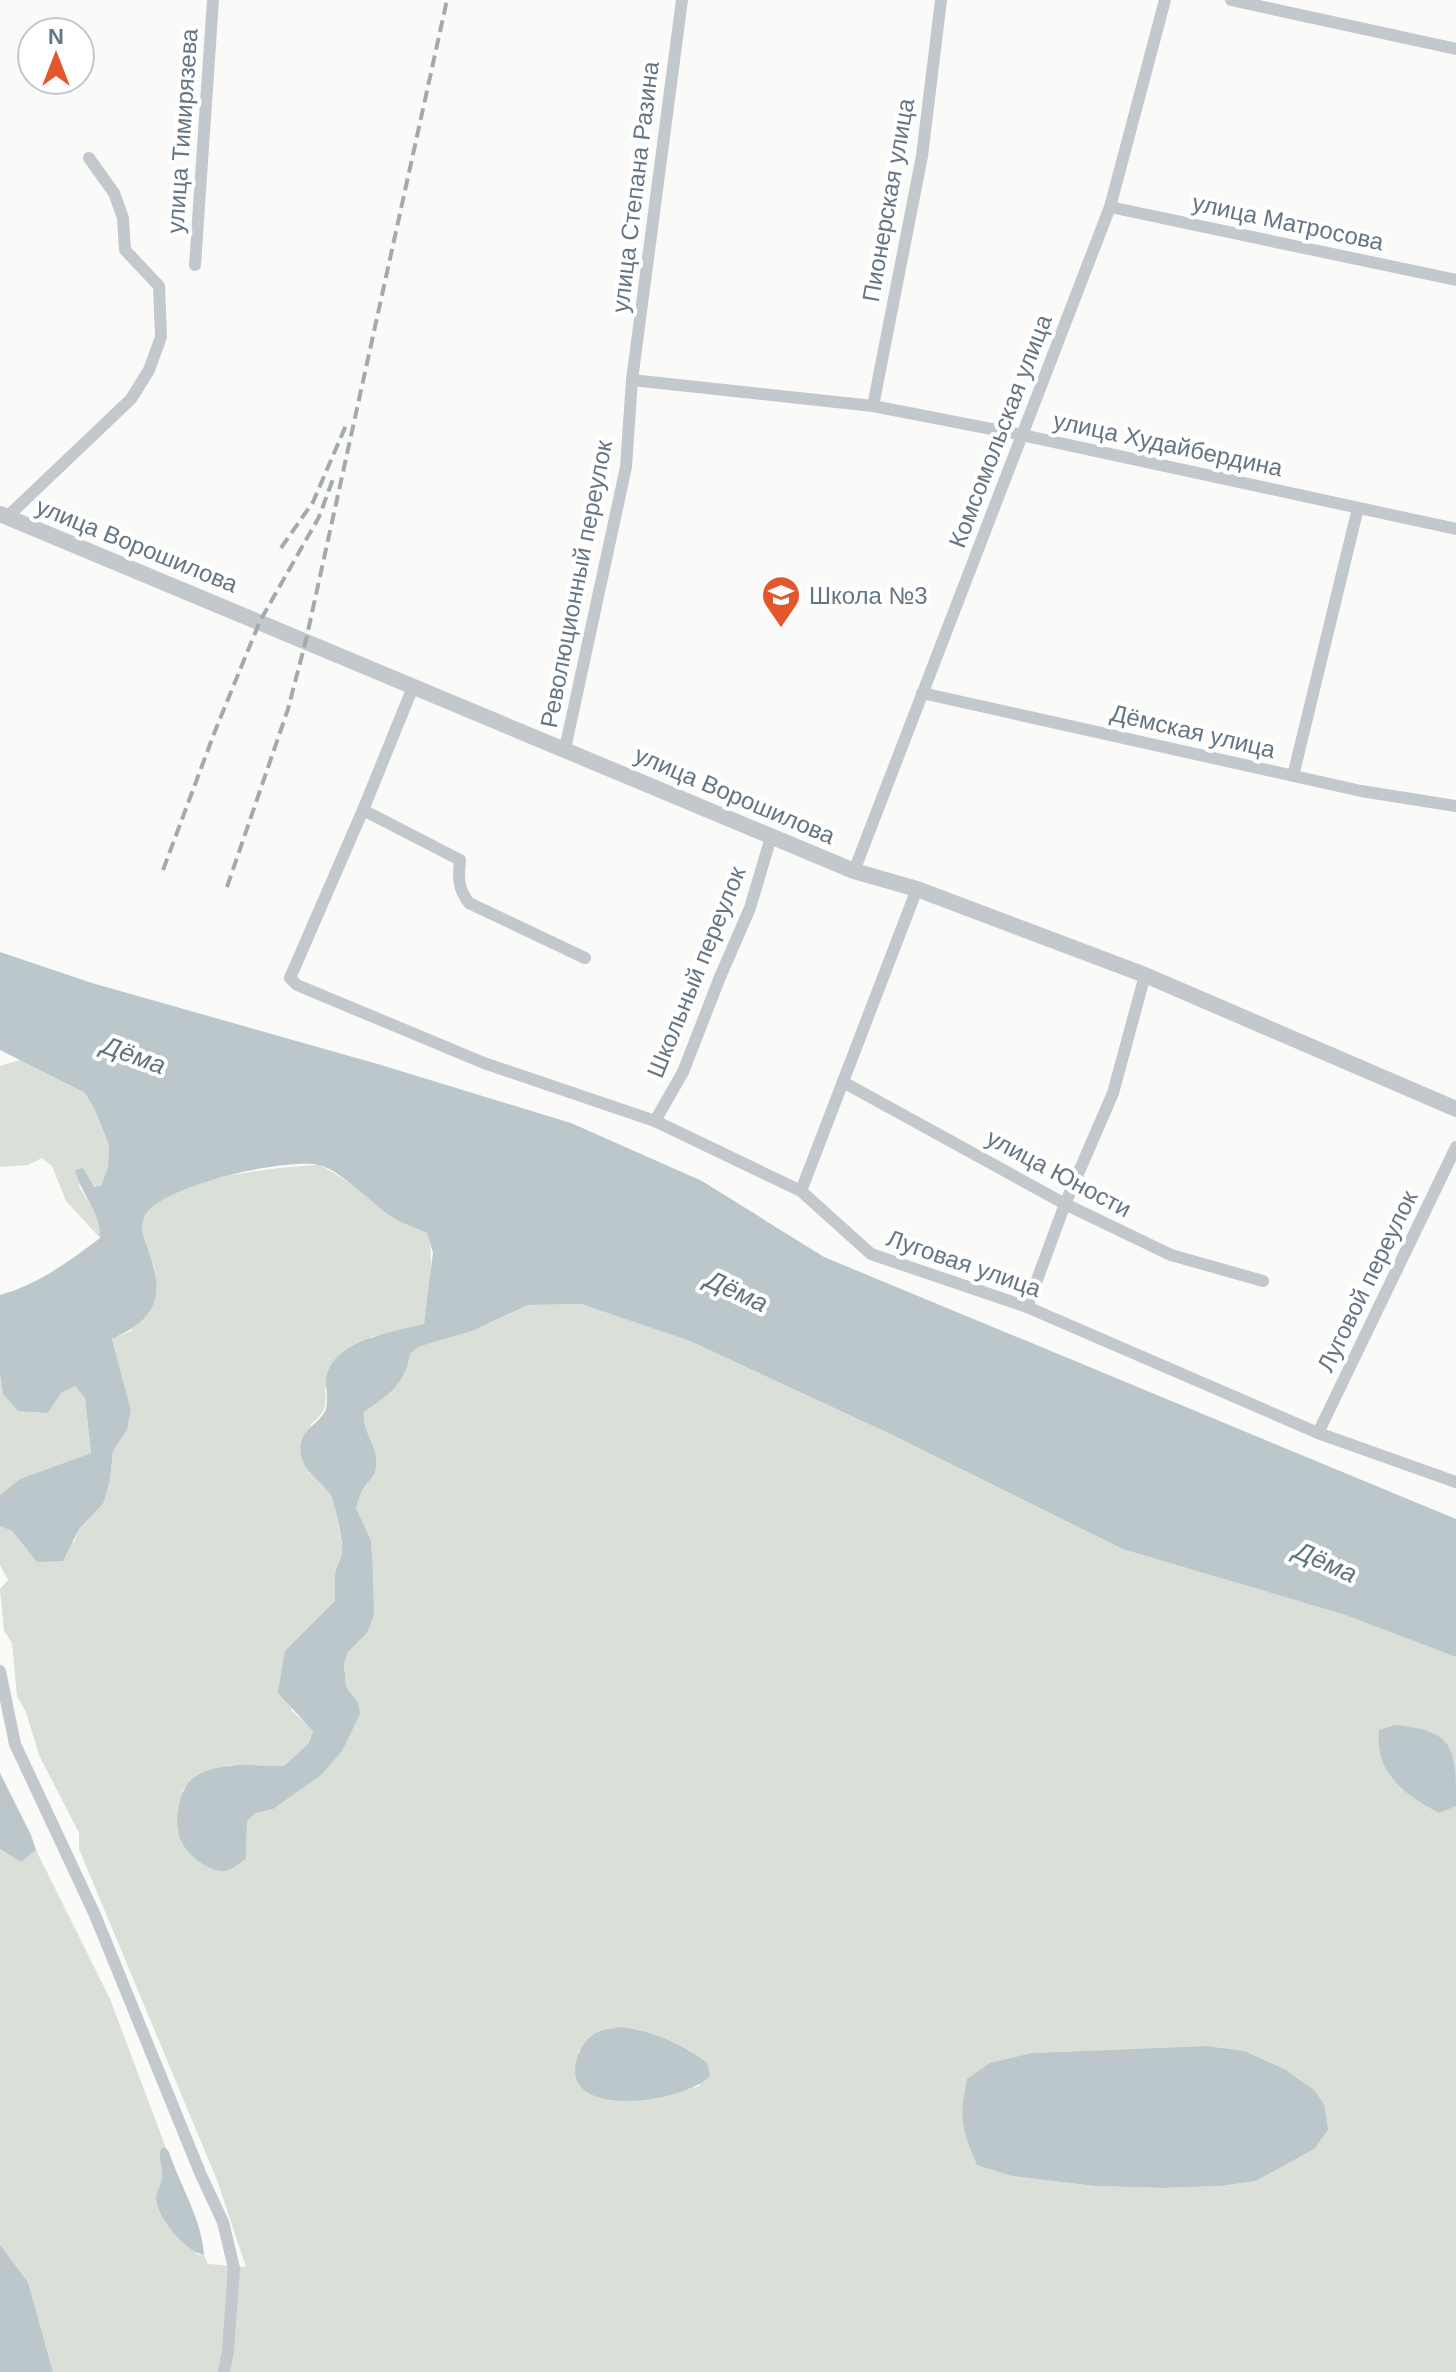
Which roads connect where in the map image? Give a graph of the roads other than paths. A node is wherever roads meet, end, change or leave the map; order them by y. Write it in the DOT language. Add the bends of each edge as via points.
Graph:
graph roads {
  1 [pos="213,0"];
  2 [pos="682,0"];
  3 [pos="941,0"];
  4 [pos="1165,0"];
  5 [pos="1231,0"];
  6 [pos="1456,49"];
  7 [pos="89,158"];
  8 [pos="1110,207"];
  9 [pos="195,265"];
  10 [pos="1456,280"];
  11 [pos="632,380"];
  12 [pos="873,406"];
  13 [pos="1022,435"];
  14 [pos="1358,508"];
  15 [pos="4,515"];
  16 [pos="1456,529"];
  17 [pos="413,687"];
  18 [pos="922,693"];
  19 [pos="565,749"];
  20 [pos="1293,776"];
  21 [pos="1456,806"];
  22 [pos="363,810"];
  23 [pos="771,837"];
  24 [pos="854,871"];
  25 [pos="917,889"];
  26 [pos="585,958"];
  27 [pos="1145,975"];
  28 [pos="843,1082"];
  29 [pos="1456,1109"];
  30 [pos="655,1121"];
  31 [pos="1456,1147"];
  32 [pos="801,1191"];
  33 [pos="1065,1204"];
  34 [pos="1263,1281"];
  35 [pos="1027,1307"];
  36 [pos="1318,1433"];
  37 [pos="1456,1482"];
  38 [pos="0,1671"];
  39 [pos="224,2372"];
  1 -- 9 [label="street, улица Тимирязева"];
  2 -- 11 [label="street, улица Степана Разина"];
  3 -- 12 [label="street, Пионерская улица" via="922,156"];
  4 -- 8 [label="street, Комсомольская улица"];
  5 -- 6 [label="street"];
  7 -- 15 [label="street" via="114,193 123,218 125,250 159,286 161,337 131,399"];
  8 -- 10 [label="street, улица Матросова"];
  8 -- 13 [label="street, Комсомольская улица"];
  11 -- 12 [label="street, улица Худайбердина"];
  11 -- 19 [label="street, Революционный переулок" via="626,467"];
  12 -- 13 [label="street, улица Худайбердина"];
  13 -- 14 [label="street, улица Худайбердина"];
  13 -- 18 [label="street, Комсомольская улица"];
  14 -- 16 [label="street, улица Худайбердина"];
  14 -- 20 [label="street"];
  15 -- 17 [label="street, улица Ворошилова"];
  17 -- 19 [label="street, улица Ворошилова"];
  17 -- 22 [label="street"];
  18 -- 20 [label="street, Дёмская улица"];
  18 -- 24 [label="street, Комсомольская улица"];
  19 -- 23 [label="street, улица Ворошилова"];
  20 -- 21 [label="street, Дёмская улица"];
  22 -- 26 [label="street" via="460,860 461,892 469,903"];
  22 -- 30 [label="street, Луговая улица" via="290,978 484,1063"];
  23 -- 24 [label="street, улица Ворошилова"];
  23 -- 30 [label="street, Школьный переулок" via="750,908 683,1072"];
  24 -- 25 [label="street, улица Ворошилова"];
  25 -- 27 [label="street, улица Ворошилова"];
  25 -- 28 [label="street"];
  27 -- 29 [label="street, улица Ворошилова"];
  27 -- 33 [label="street" via="1113,1093"];
  28 -- 32 [label="street"];
  28 -- 33 [label="street, улица Юности"];
  30 -- 32 [label="street, Луговая улица"];
  31 -- 36 [label="street, Луговой переулок"];
  32 -- 35 [label="street, Луговая улица" via="871,1254"];
  33 -- 34 [label="street, улица Юности" via="1171,1255"];
  33 -- 35 [label="street"];
  35 -- 36 [label="street, Луговая улица"];
  36 -- 37 [label="street, Луговая улица"];
  38 -- 39 [label="street" via="15,1744 95,1915 223,2222 234,2268"];
}
